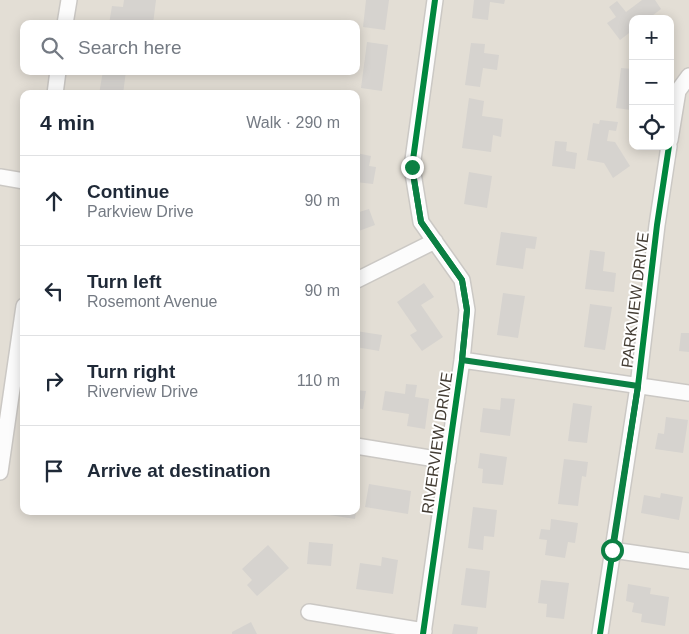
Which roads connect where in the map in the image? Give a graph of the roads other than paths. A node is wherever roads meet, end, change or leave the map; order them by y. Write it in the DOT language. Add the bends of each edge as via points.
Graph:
graph roads {
  1 [pos="68,0"];
  2 [pos="435,0"];
  3 [pos="66,20"];
  4 [pos="57,75"];
  5 [pos="689,76"];
  6 [pos="56,90"];
  7 [pos="674,116"];
  8 [pos="668,150"];
  9 [pos="0,177"];
  10 [pos="20,180"];
  11 [pos="435,241"];
  12 [pos="360,278"];
  13 [pos="20,334"];
  14 [pos="462,360"];
  15 [pos="638,386"];
  16 [pos="689,393"];
  17 [pos="360,447"];
  18 [pos="448,461"];
  19 [pos="0,472"];
  20 [pos="612,550"];
  21 [pos="689,561"];
  22 [pos="310,612"];
  23 [pos="423,633"];
  24 [pos="600,634"];
  1 -- 3 [label="street"];
  2 -- 11 [label="street, RIVERVIEW DRIVE" via="412,167 421,222"];
  4 -- 6 [label="street"];
  5 -- 7 [label="street" via="678,91"];
  8 -- 15 [label="street, PARKVIEW DRIVE"];
  9 -- 10 [label="street"];
  11 -- 12 [label="street"];
  11 -- 14 [label="street, RIVERVIEW DRIVE" via="462,280 467,310"];
  13 -- 19 [label="street"];
  14 -- 15 [label="street"];
  14 -- 18 [label="street, RIVERVIEW DRIVE"];
  15 -- 16 [label="street"];
  15 -- 20 [label="street, PARKVIEW DRIVE"];
  17 -- 18 [label="street"];
  18 -- 23 [label="street, RIVERVIEW DRIVE"];
  20 -- 21 [label="street"];
  20 -- 24 [label="street, PARKVIEW DRIVE"];
  22 -- 23 [label="street"];
}
